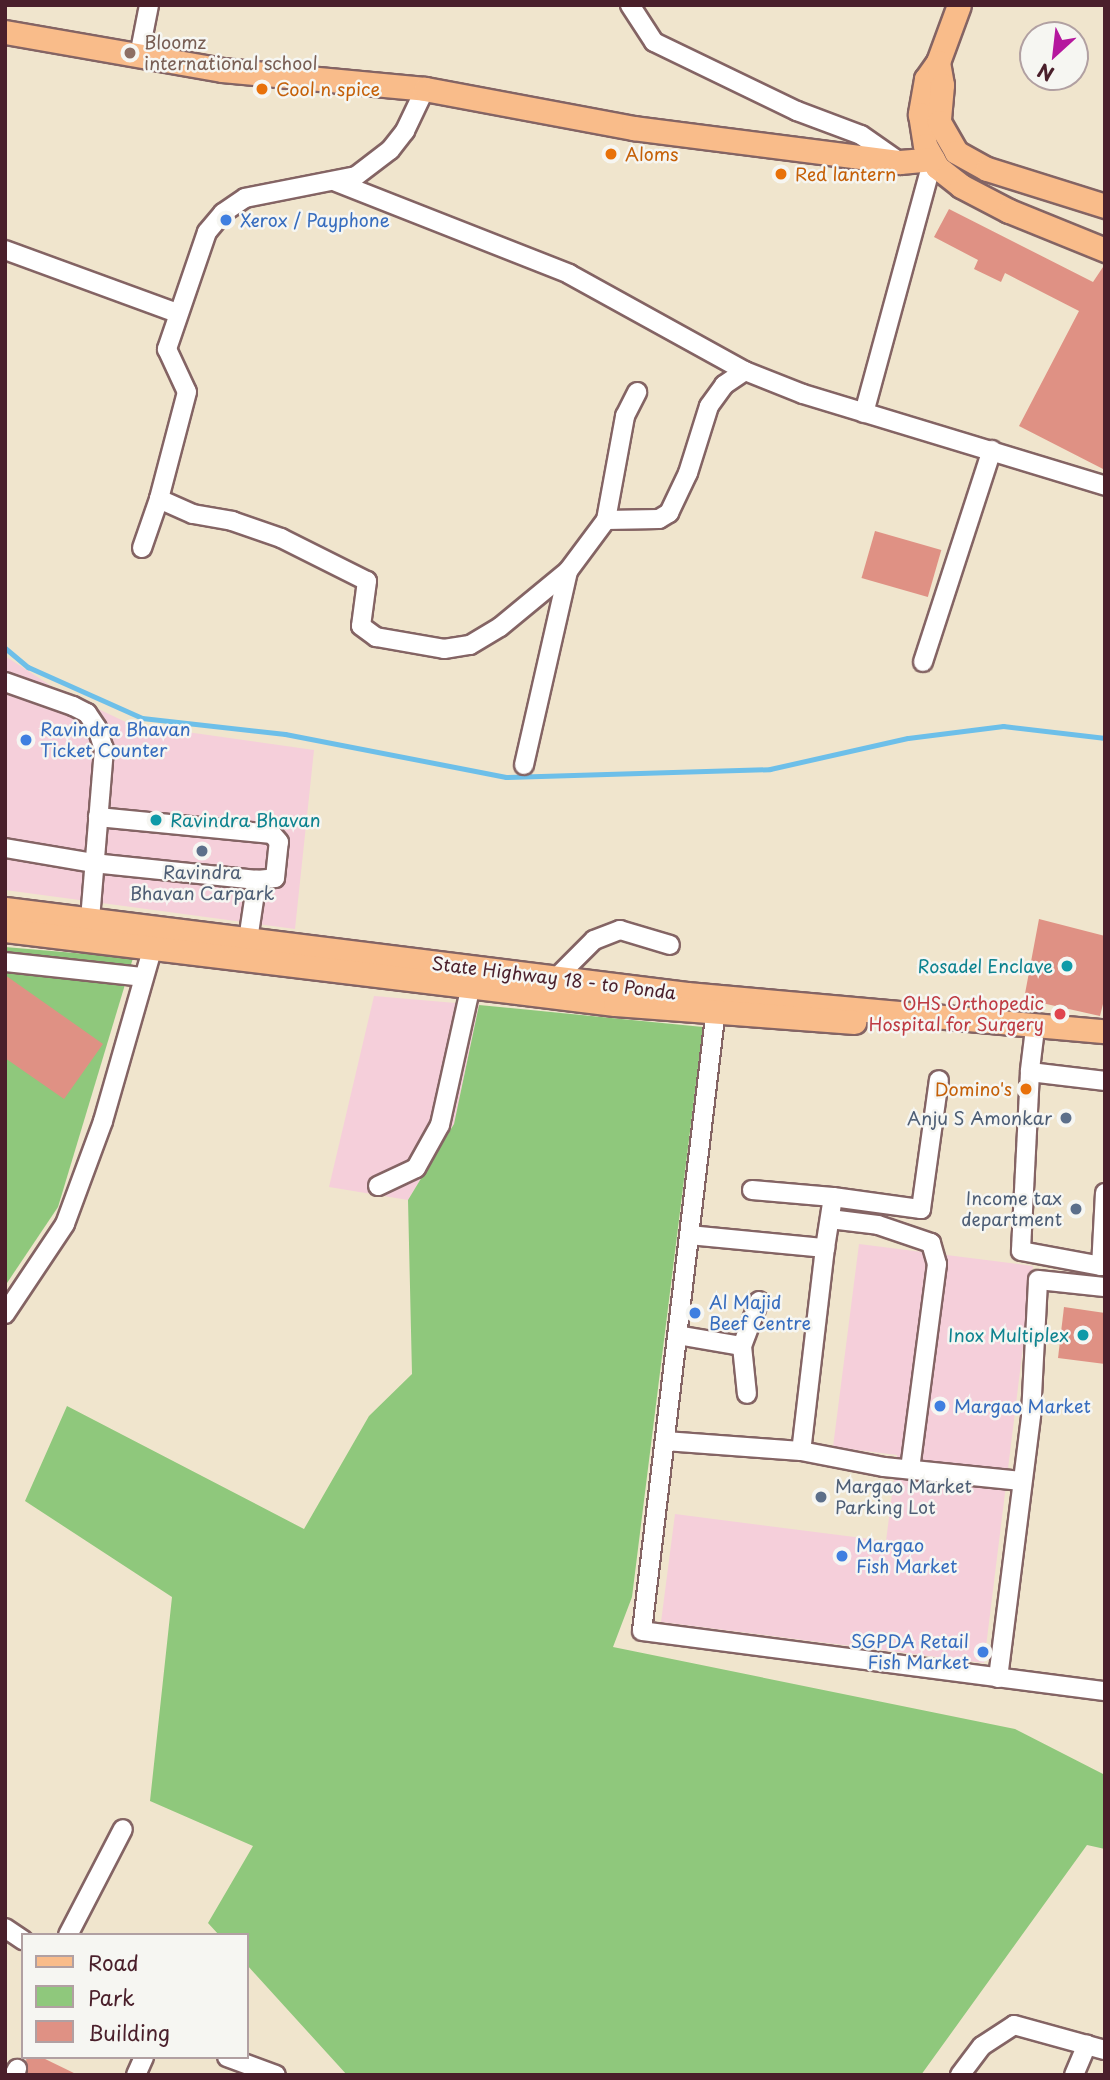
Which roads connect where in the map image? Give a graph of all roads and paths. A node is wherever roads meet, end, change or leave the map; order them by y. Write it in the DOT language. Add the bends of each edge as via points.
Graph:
graph roads {
  1 [pos="149,5"];
  2 [pos="630,5"];
  3 [pos="959,5"];
  4 [pos="5,33"];
  5 [pos="139,56"];
  6 [pos="938,62"];
  7 [pos="425,89"];
  8 [pos="933,159"];
  9 [pos="900,162"];
  10 [pos="336,182"];
  11 [pos="1105,206"];
  12 [pos="1105,250"];
  13 [pos="6,255"];
  14 [pos="177,313"];
  15 [pos="745,371"];
  16 [pos="637,392"];
  17 [pos="864,413"];
  18 [pos="992,450"];
  19 [pos="1105,485"];
  20 [pos="159,499"];
  21 [pos="606,520"];
  22 [pos="142,548"];
  23 [pos="568,571"];
  24 [pos="923,662"];
  25 [pos="5,682"];
  26 [pos="524,765"];
  27 [pos="97,817"];
  28 [pos="5,848"];
  29 [pos="93,863"];
  30 [pos="257,880"];
  31 [pos="5,909"];
  32 [pos="90,919"];
  33 [pos="5,930"];
  34 [pos="156,938"];
  35 [pos="248,940"];
  36 [pos="670,945"];
  37 [pos="5,962"];
  38 [pos="142,977"];
  39 [pos="555,979"];
  40 [pos="471,985"];
  41 [pos="717,1005"];
  42 [pos="1105,1031"];
  43 [pos="1034,1037"];
  44 [pos="1105,1045"];
  45 [pos="1030,1072"];
  46 [pos="939,1080"];
  47 [pos="1105,1081"];
  48 [pos="378,1186"];
  49 [pos="752,1190"];
  50 [pos="1105,1193"];
  51 [pos="833,1197"];
  52 [pos="830,1219"];
  53 [pos="689,1235"];
  54 [pos="825,1248"];
  55 [pos="1103,1266"];
  56 [pos="1105,1287"];
  57 [pos="760,1301"];
  58 [pos="5,1314"];
  59 [pos="677,1335"];
  60 [pos="742,1346"];
  61 [pos="747,1395"];
  62 [pos="665,1441"];
  63 [pos="801,1451"];
  64 [pos="910,1469"];
  65 [pos="1021,1481"];
  66 [pos="998,1678"];
  67 [pos="1105,1691"];
  68 [pos="122,1829"];
  69 [pos="5,1928"];
  70 [pos="69,1933"];
  71 [pos="21,1939"];
  72 [pos="1087,2045"];
  73 [pos="1105,2050"];
  74 [pos="143,2059"];
  75 [pos="232,2059"];
  76 [pos="136,2075"];
  77 [pos="276,2075"];
  78 [pos="960,2075"];
  79 [pos="1074,2075"];
  1 -- 5 [label="street"];
  2 -- 9 [label="street" via="654,42 797,111 861,135"];
  3 -- 6 [label="main road"];
  4 -- 5 [label="main road"];
  5 -- 7 [label="main road" via="222,71"];
  6 -- 8 [label="main road" via="926,79 920,114 925,145"];
  6 -- 11 [label="main road" via="942,85 939,122 956,152 987,169"];
  7 -- 9 [label="main road" via="633,128"];
  7 -- 10 [label="street" via="410,123 390,150 356,176"];
  8 -- 9 [label="main road"];
  8 -- 12 [label="main road" via="961,186"];
  8 -- 17 [label="street"];
  10 -- 14 [label="street" via="268,191 245,198 223,213 207,232"];
  10 -- 15 [label="street" via="569,274"];
  13 -- 14 [label="street"];
  14 -- 20 [label="street" via="167,349 187,392"];
  15 -- 17 [label="street"];
  15 -- 21 [label="street" via="724,385 709,406 688,473 669,513 659,519"];
  16 -- 21 [label="street" via="625,416"];
  17 -- 18 [label="street"];
  18 -- 19 [label="street"];
  18 -- 24 [label="street"];
  20 -- 22 [label="street"];
  20 -- 23 [label="street" via="193,514 232,521 281,538 354,573 366,581 368,589 361,626 376,637 402,644 444,649 470,645 500,627"];
  21 -- 23 [label="street"];
  23 -- 26 [label="street"];
  25 -- 27 [label="street" via="88,713 104,749"];
  27 -- 29 [label="street"];
  27 -- 30 [label="street" via="272,834 279,842 275,878"];
  28 -- 29 [label="street"];
  29 -- 30 [label="street"];
  29 -- 32 [label="street"];
  30 -- 35 [label="street"];
  31 -- 32 [label="main road, State Highway 18 - to Ponda"];
  32 -- 34 [label="main road, State Highway 18 - to Ponda"];
  33 -- 34 [label="main road, State Highway 18 - to Ponda"];
  34 -- 35 [label="main road, State Highway 18 - to Ponda"];
  34 -- 38 [label="street"];
  34 -- 40 [label="main road, State Highway 18 - to Ponda"];
  35 -- 39 [label="main road, State Highway 18 - to Ponda"];
  36 -- 39 [label="street" via="620,930 594,940"];
  37 -- 38 [label="street"];
  38 -- 58 [label="street" via="103,1121 65,1224"];
  39 -- 41 [label="main road, State Highway 18 - to Ponda"];
  40 -- 41 [label="main road, State Highway 18 - to Ponda"];
  40 -- 48 [label="street" via="440,1125 416,1168"];
  41 -- 42 [label="main road, State Highway 18 - to Ponda"];
  41 -- 43 [label="main road, State Highway 18 - to Ponda"];
  41 -- 53 [label="street"];
  43 -- 44 [label="main road, State Highway 18 - to Ponda"];
  43 -- 45 [label="street"];
  45 -- 47 [label="street"];
  45 -- 55 [label="street" via="1021,1251"];
  46 -- 51 [label="street" via="921,1209"];
  49 -- 51 [label="street"];
  50 -- 55 [label="street"];
  51 -- 52 [label="street"];
  52 -- 54 [label="street"];
  52 -- 64 [label="street" via="878,1225 931,1243 937,1264"];
  53 -- 54 [label="street"];
  53 -- 59 [label="street"];
  54 -- 63 [label="street"];
  56 -- 65 [label="street" via="1038,1280 1031,1415"];
  57 -- 60 [label="street"];
  59 -- 60 [label="street"];
  59 -- 62 [label="street"];
  60 -- 61 [label="street"];
  62 -- 63 [label="street"];
  62 -- 66 [label="street" via="642,1631"];
  63 -- 64 [label="street"];
  64 -- 65 [label="street"];
  65 -- 66 [label="street"];
  66 -- 67 [label="street"];
  68 -- 70 [label="street"];
  69 -- 71 [label="street"];
  72 -- 73 [label="street"];
  72 -- 78 [label="street" via="1014,2025 982,2046"];
  72 -- 79 [label="street"];
  74 -- 76 [label="street"];
  75 -- 77 [label="street"];
}
